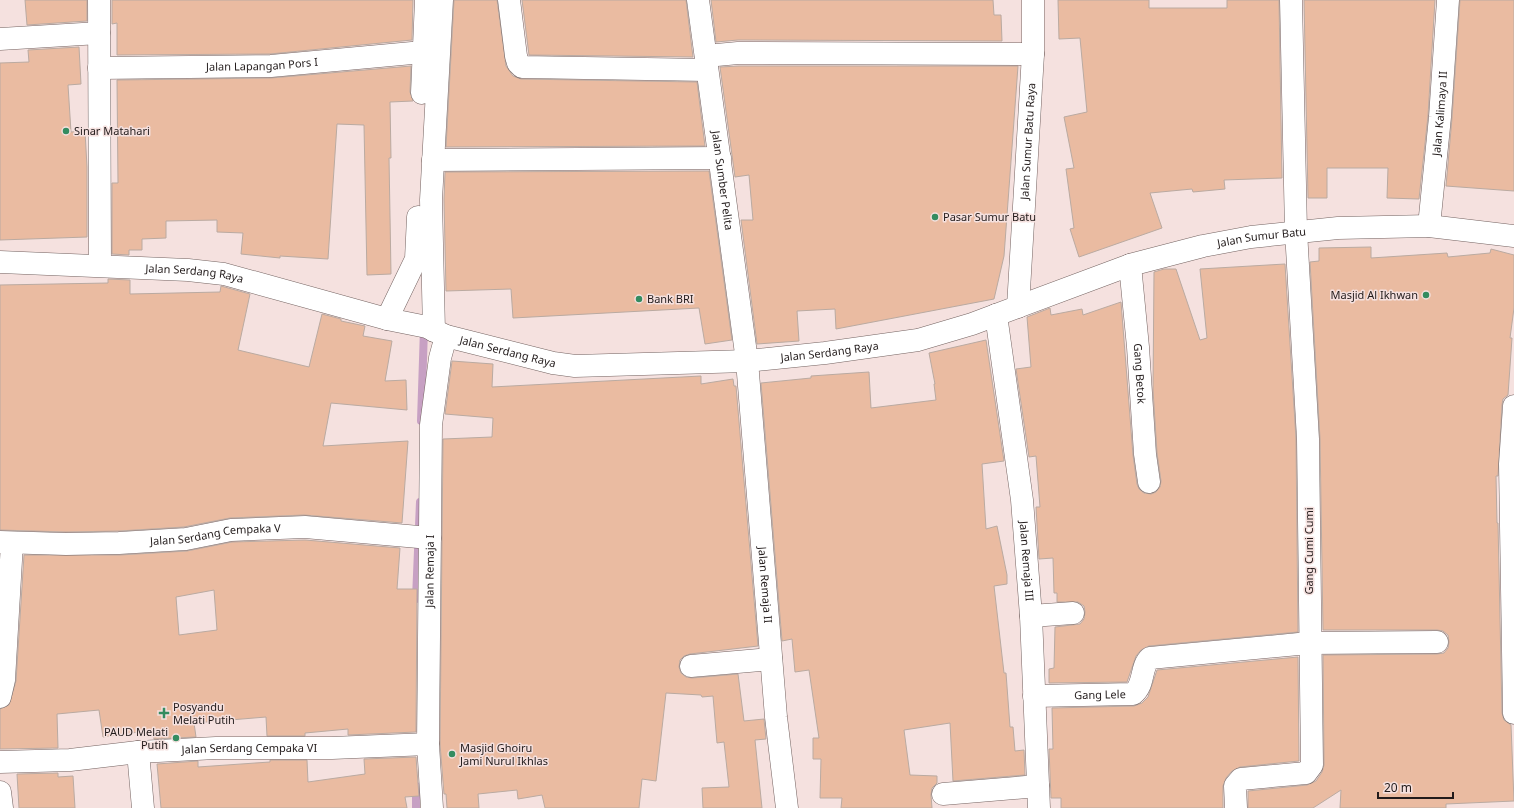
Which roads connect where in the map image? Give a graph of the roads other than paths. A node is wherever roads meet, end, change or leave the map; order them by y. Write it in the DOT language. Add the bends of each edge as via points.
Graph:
graph roads {
  1 [pos="99,0"];
  2 [pos="426,0"];
  3 [pos="442,0"];
  4 [pos="509,0"];
  5 [pos="698,0"];
  6 [pos="1033,0"];
  7 [pos="1291,0"];
  8 [pos="1448,0"];
  9 [pos="99,33"];
  10 [pos="0,40"];
  11 [pos="423,52"];
  12 [pos="1033,54"];
  13 [pos="707,63"];
  14 [pos="99,68"];
  15 [pos="720,158"];
  16 [pos="433,160"];
  17 [pos="1429,226"];
  18 [pos="1296,231"];
  19 [pos="1514,236"];
  20 [pos="0,262"];
  21 [pos="100,265"];
  22 [pos="1130,265"];
  23 [pos="1018,307"];
  24 [pos="996,315"];
  25 [pos="420,327"];
  26 [pos="747,361"];
  27 [pos="1514,406"];
  28 [pos="1149,482"];
  29 [pos="418,537"];
  30 [pos="6,543"];
  31 [pos="1073,612"];
  32 [pos="1031,616"];
  33 [pos="1437,642"];
  34 [pos="1309,643"];
  35 [pos="771,659"];
  36 [pos="691,666"];
  37 [pos="1034,696"];
  38 [pos="0,697"];
  39 [pos="1514,712"];
  40 [pos="419,744"];
  41 [pos="138,752"];
  42 [pos="0,762"];
  43 [pos="1038,786"];
  44 [pos="0,792"];
  45 [pos="943,794"];
  46 [pos="2,808"];
  47 [pos="143,808"];
  48 [pos="432,808"];
  49 [pos="787,808"];
  50 [pos="1039,808"];
  51 [pos="1236,808"];
  1 -- 9 [label="street"];
  2 -- 11 [label="street"];
  3 -- 16 [label="street"];
  4 -- 13 [label="street" via="516,56 522,67"];
  5 -- 13 [label="street, Jalan Sumber Pelita"];
  6 -- 12 [label="street, Jalan Sumur Batu Raya"];
  7 -- 18 [label="street, Gang Cumi Cumi"];
  8 -- 17 [label="street, Jalan Kalimaya II"];
  9 -- 10 [label="street"];
  9 -- 14 [label="street"];
  11 -- 14 [label="street, Jalan Lapangan Pors I" via="271,66"];
  11 -- 25 [label="street" via="416,259"];
  12 -- 13 [label="street" via="746,53"];
  12 -- 23 [label="street, Jalan Sumur Batu Raya"];
  13 -- 15 [label="street, Jalan Sumber Pelita"];
  14 -- 21 [label="street"];
  15 -- 16 [label="street"];
  15 -- 26 [label="street, Jalan Sumber Pelita"];
  16 -- 25 [label="street"];
  17 -- 18 [label="street, Jalan Sumur Batu"];
  17 -- 19 [label="street, Jalan Sumur Batu"];
  18 -- 22 [label="street, Jalan Sumur Batu" via="1203,246"];
  18 -- 34 [label="street, Gang Cumi Cumi" via="1308,439"];
  20 -- 21 [label="street, Jalan Serdang Raya"];
  21 -- 25 [label="street, Jalan Serdang Raya" via="224,274"];
  22 -- 23 [label="street, Jalan Sumur Batu"];
  22 -- 28 [label="street, Gang Betok"];
  23 -- 24 [label="street, Jalan Serdang Raya"];
  24 -- 26 [label="street, Jalan Serdang Raya" via="918,340"];
  24 -- 32 [label="street, Jalan Remaja III" via="1022,500"];
  25 -- 26 [label="street, Jalan Serdang Raya" via="553,363 575,366"];
  25 -- 29 [label="street, Jalan Remaja I" via="440,358"];
  26 -- 35 [label="street, Jalan Remaja II"];
  27 -- 39 [label="street" via="1510,464"];
  29 -- 30 [label="street, Jalan Serdang Cempaka V" via="305,527 231,530 186,539 119,543"];
  29 -- 40 [label="street, Jalan Remaja I"];
  30 -- 38 [label="street" via="4,680"];
  31 -- 32 [label="street"];
  32 -- 37 [label="street, Jalan Remaja III"];
  33 -- 34 [label="street"];
  34 -- 37 [label="street, Gang Lele" via="1150,658 1139,687 1133,694"];
  34 -- 51 [label="street, Gang Cumi Cumi" via="1312,765 1306,773 1241,778 1235,786"];
  35 -- 36 [label="street"];
  35 -- 49 [label="street, Jalan Remaja II"];
  37 -- 43 [label="street, Jalan Remaja III"];
  40 -- 41 [label="street, Jalan Serdang Cempaka VI"];
  40 -- 48 [label="street, Jalan Remaja I"];
  41 -- 42 [label="street, Jalan Serdang Cempaka VI" via="70,760"];
  41 -- 47 [label="street"];
  43 -- 45 [label="street"];
  43 -- 50 [label="street, Jalan Remaja III"];
  44 -- 46 [label="street"];
}
